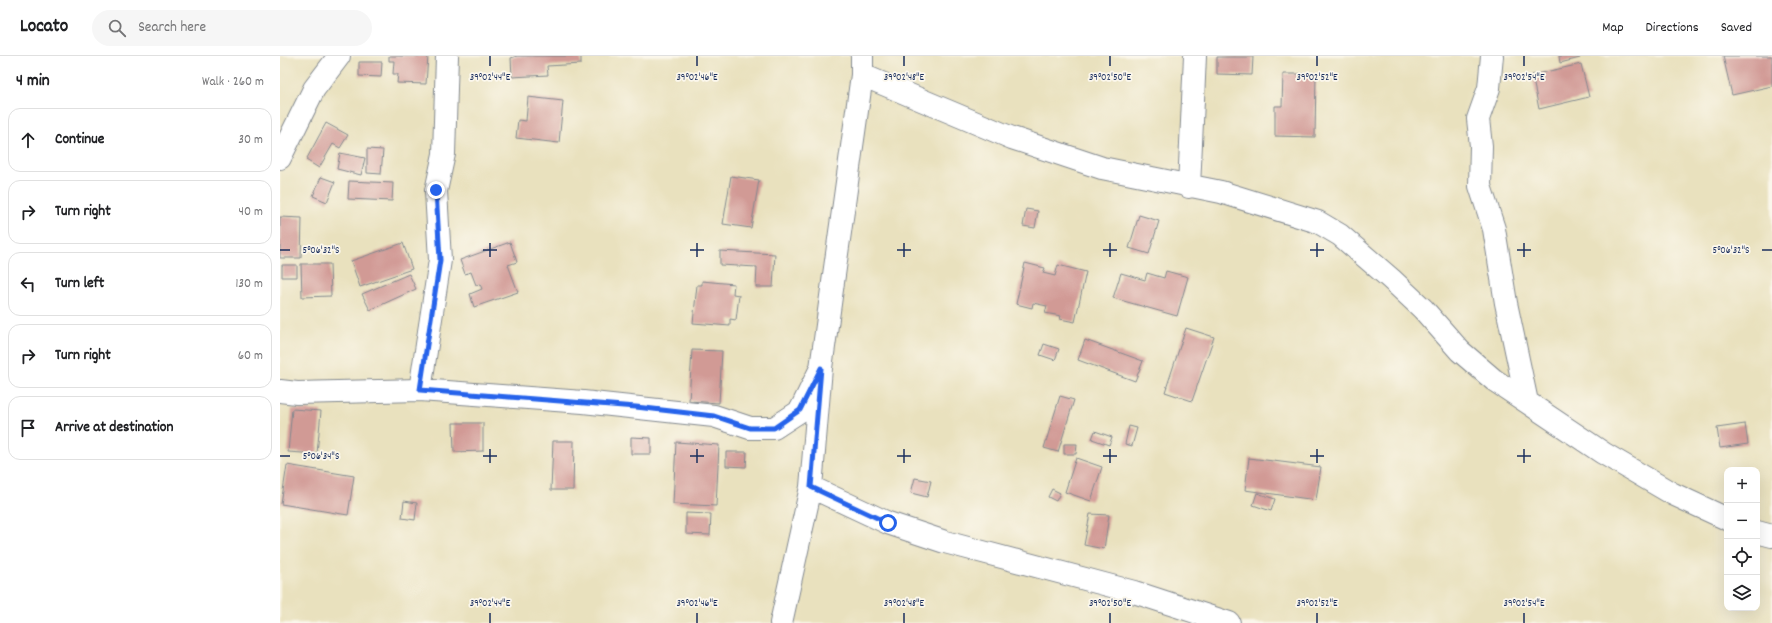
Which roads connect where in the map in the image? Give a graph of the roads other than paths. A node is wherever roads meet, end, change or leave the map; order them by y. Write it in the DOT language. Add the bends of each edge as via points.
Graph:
graph roads {
  1 [pos="339,56"];
  2 [pos="447,56"];
  3 [pos="1195,56"];
  4 [pos="1492,56"];
  5 [pos="862,65"];
  6 [pos="280,158"];
  7 [pos="1189,187"];
  8 [pos="821,368"];
  9 [pos="420,390"];
  10 [pos="280,391"];
  11 [pos="1527,402"];
  12 [pos="811,487"];
  13 [pos="1724,518"];
  14 [pos="1760,533"];
  15 [pos="1772,536"];
  16 [pos="781,623"];
  17 [pos="1229,623"];
  1 -- 6 [label="street" via="314,89"];
  2 -- 9 [label="street" via="444,154 436,190 440,260"];
  3 -- 7 [label="street"];
  4 -- 11 [label="street" via="1489,88 1478,119 1481,146 1480,186 1494,229 1506,303"];
  5 -- 7 [label="street" via="1012,138 1102,168"];
  5 -- 8 [label="street"];
  7 -- 11 [label="street" via="1221,192 1292,212 1318,222 1340,235 1423,309 1460,351 1494,380"];
  8 -- 9 [label="street" via="800,410 774,428 750,428 714,416 636,407"];
  8 -- 12 [label="street"];
  9 -- 10 [label="street" via="297,393"];
  11 -- 13 [label="street" via="1603,453 1673,494"];
  12 -- 16 [label="street"];
  12 -- 17 [label="street" via="888,523 945,542 1134,592"];
  14 -- 15 [label="street"];
}
